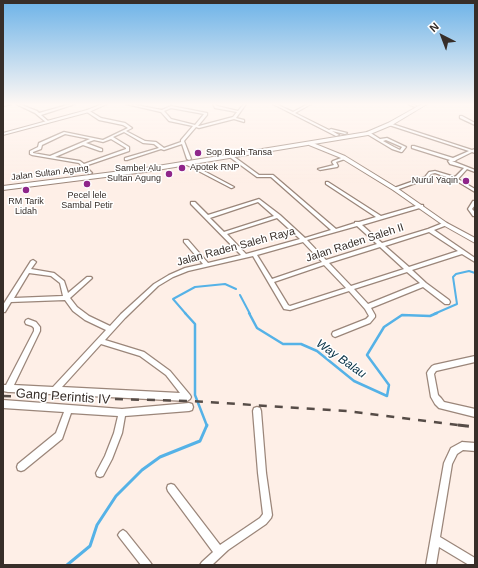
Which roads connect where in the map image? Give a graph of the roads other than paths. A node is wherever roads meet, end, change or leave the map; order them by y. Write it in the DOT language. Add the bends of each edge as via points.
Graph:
graph roads {
  1 [pos="16,131"];
  2 [pos="124,131"];
  3 [pos="190,131"];
  4 [pos="329,131"];
  5 [pos="334,131"];
  6 [pos="354,131"];
  7 [pos="372,131"];
  8 [pos="410,131"];
  9 [pos="368,132"];
  10 [pos="345,133"];
  11 [pos="3,134"];
  12 [pos="335,137"];
  13 [pos="93,138"];
  14 [pos="112,138"];
  15 [pos="380,140"];
  16 [pos="82,143"];
  17 [pos="182,143"];
  18 [pos="311,144"];
  19 [pos="413,147"];
  20 [pos="161,148"];
  21 [pos="100,150"];
  22 [pos="474,151"];
  23 [pos="245,153"];
  24 [pos="51,157"];
  25 [pos="232,157"];
  26 [pos="344,158"];
  27 [pos="126,159"];
  28 [pos="454,160"];
  29 [pos="189,162"];
  30 [pos="84,166"];
  31 [pos="145,168"];
  32 [pos="466,168"];
  33 [pos="320,169"];
  34 [pos="475,171"];
  35 [pos="90,173"];
  36 [pos="456,179"];
  37 [pos="327,183"];
  38 [pos="3,184"];
  39 [pos="232,187"];
  40 [pos="3,188"];
  41 [pos="395,190"];
  42 [pos="475,191"];
  43 [pos="193,202"];
  44 [pos="475,202"];
  45 [pos="421,206"];
  46 [pos="475,215"];
  47 [pos="278,216"];
  48 [pos="206,217"];
  49 [pos="379,217"];
  50 [pos="358,224"];
  51 [pos="446,224"];
  52 [pos="430,230"];
  53 [pos="335,231"];
  54 [pos="223,234"];
  55 [pos="304,240"];
  56 [pos="186,241"];
  57 [pos="475,241"];
  58 [pos="380,245"];
  59 [pos="462,252"];
  60 [pos="254,254"];
  61 [pos="245,256"];
  62 [pos="475,260"];
  63 [pos="33,262"];
  64 [pos="325,263"];
  65 [pos="206,264"];
  66 [pos="408,270"];
  67 [pos="28,271"];
  68 [pos="89,278"];
  69 [pos="271,281"];
  70 [pos="424,284"];
  71 [pos="350,288"];
  72 [pos="66,298"];
  73 [pos="10,300"];
  74 [pos="447,302"];
  75 [pos="366,307"];
  76 [pos="3,310"];
  77 [pos="28,322"];
  78 [pos="111,329"];
  79 [pos="335,334"];
  80 [pos="101,341"];
  81 [pos="475,359"];
  82 [pos="5,389"];
  83 [pos="55,390"];
  84 [pos="3,404"];
  85 [pos="189,408"];
  86 [pos="69,409"];
  87 [pos="257,411"];
  88 [pos="122,413"];
  89 [pos="475,413"];
  90 [pos="475,447"];
  91 [pos="21,467"];
  92 [pos="100,473"];
  93 [pos="171,488"];
  94 [pos="123,535"];
  95 [pos="435,539"];
  96 [pos="219,552"];
  97 [pos="475,563"];
  98 [pos="147,565"];
  99 [pos="205,565"];
  100 [pos="431,565"];
  1 -- 11 [label="street"];
  2 -- 14 [label="street"];
  2 -- 20 [label="street" via="144,142 155,143"];
  3 -- 17 [label="street"];
  4 -- 12 [label="street"];
  5 -- 10 [label="street"];
  6 -- 10 [label="main road, Jalan Sultan Agung"];
  7 -- 9 [label="main road, Jalan Sultan Agung"];
  8 -- 22 [label="street"];
  9 -- 12 [label="main road, Jalan Sultan Agung"];
  9 -- 15 [label="street"];
  10 -- 12 [label="main road, Jalan Sultan Agung"];
  12 -- 18 [label="main road, Jalan Sultan Agung"];
  12 -- 23 [label="main road, Jalan Sultan Agung"];
  13 -- 14 [label="street" via="103,141"];
  13 -- 16 [label="street"];
  13 -- 24 [label="street" via="65,133 40,144 40,148 31,152"];
  14 -- 30 [label="street" via="128,150"];
  15 -- 15 [label="street" via="401,151 404,147 386,139"];
  16 -- 21 [label="street"];
  16 -- 24 [label="street"];
  17 -- 20 [label="street" via="166,149"];
  17 -- 29 [label="street"];
  18 -- 23 [label="main road, Jalan Sultan Agung"];
  18 -- 26 [label="street"];
  19 -- 28 [label="street"];
  20 -- 27 [label="street"];
  22 -- 28 [label="street"];
  23 -- 25 [label="main road, Jalan Sultan Agung"];
  23 -- 29 [label="main road, Jalan Sultan Agung"];
  24 -- 30 [label="street" via="77,161"];
  25 -- 29 [label="main road, Jalan Sultan Agung"];
  25 -- 53 [label="street" via="258,176 272,176"];
  26 -- 33 [label="street" via="335,161 335,166"];
  26 -- 41 [label="street"];
  28 -- 32 [label="street" via="450,163"];
  29 -- 31 [label="main road, Jalan Sultan Agung"];
  29 -- 39 [label="street"];
  30 -- 35 [label="street"];
  31 -- 35 [label="main road, Jalan Sultan Agung"];
  31 -- 40 [label="main road, Jalan Sultan Agung"];
  32 -- 34 [label="street"];
  32 -- 36 [label="street"];
  35 -- 38 [label="main road, Jalan Sultan Agung"];
  36 -- 41 [label="street" via="432,172 426,178"];
  36 -- 42 [label="street"];
  37 -- 49 [label="street"];
  41 -- 45 [label="street"];
  43 -- 48 [label="street"];
  44 -- 46 [label="street" via="470,209"];
  45 -- 49 [label="street, Jalan Raden Saleh Raya"];
  45 -- 51 [label="street"];
  47 -- 48 [label="street" via="259,200"];
  47 -- 54 [label="street"];
  47 -- 55 [label="street"];
  48 -- 54 [label="street"];
  49 -- 50 [label="street, Jalan Raden Saleh Raya"];
  50 -- 53 [label="street, Jalan Raden Saleh Raya"];
  50 -- 58 [label="street"];
  51 -- 52 [label="street, Jalan Raden Saleh II"];
  51 -- 57 [label="street"];
  52 -- 58 [label="street, Jalan Raden Saleh II"];
  52 -- 59 [label="street"];
  53 -- 55 [label="street, Jalan Raden Saleh Raya"];
  54 -- 61 [label="street"];
  55 -- 60 [label="street, Jalan Raden Saleh Raya"];
  55 -- 64 [label="street"];
  56 -- 65 [label="street"];
  58 -- 64 [label="street, Jalan Raden Saleh II"];
  58 -- 66 [label="street"];
  59 -- 62 [label="street"];
  59 -- 66 [label="street"];
  60 -- 61 [label="street, Jalan Raden Saleh Raya"];
  60 -- 69 [label="street"];
  61 -- 65 [label="street, Jalan Raden Saleh Raya"];
  63 -- 67 [label="street"];
  64 -- 69 [label="street, Jalan Raden Saleh II"];
  64 -- 71 [label="street"];
  65 -- 78 [label="street, Jalan Raden Saleh Raya" via="187,269 156,285"];
  66 -- 70 [label="street"];
  66 -- 71 [label="street"];
  67 -- 72 [label="street" via="52,274 62,282"];
  67 -- 73 [label="street"];
  68 -- 72 [label="street"];
  69 -- 71 [label="street" via="286,307 290,308"];
  70 -- 74 [label="street"];
  70 -- 75 [label="street"];
  71 -- 75 [label="street"];
  72 -- 73 [label="street"];
  72 -- 78 [label="street" via="87,318"];
  73 -- 76 [label="street"];
  75 -- 79 [label="street" via="372,315 370,319"];
  77 -- 82 [label="street" via="34,324 37,330"];
  78 -- 80 [label="street, Jalan Raden Saleh Raya"];
  80 -- 83 [label="street, Jalan Raden Saleh Raya"];
  80 -- 83 [label="street" via="142,354 168,373 187,396"];
  81 -- 89 [label="street" via="434,368 430,373 438,401"];
  82 -- 83 [label="street"];
  84 -- 86 [label="street, Gang Perintis IV"];
  85 -- 88 [label="street, Gang Perintis IV"];
  86 -- 88 [label="street, Gang Perintis IV"];
  86 -- 91 [label="street" via="59,436"];
  87 -- 96 [label="street" via="268,515 263,522"];
  88 -- 92 [label="street" via="118,433"];
  90 -- 95 [label="street" via="462,446 454,451 448,463"];
  93 -- 96 [label="street"];
  94 -- 98 [label="street"];
  95 -- 97 [label="street"];
  95 -- 100 [label="street"];
  96 -- 99 [label="street"];
}
